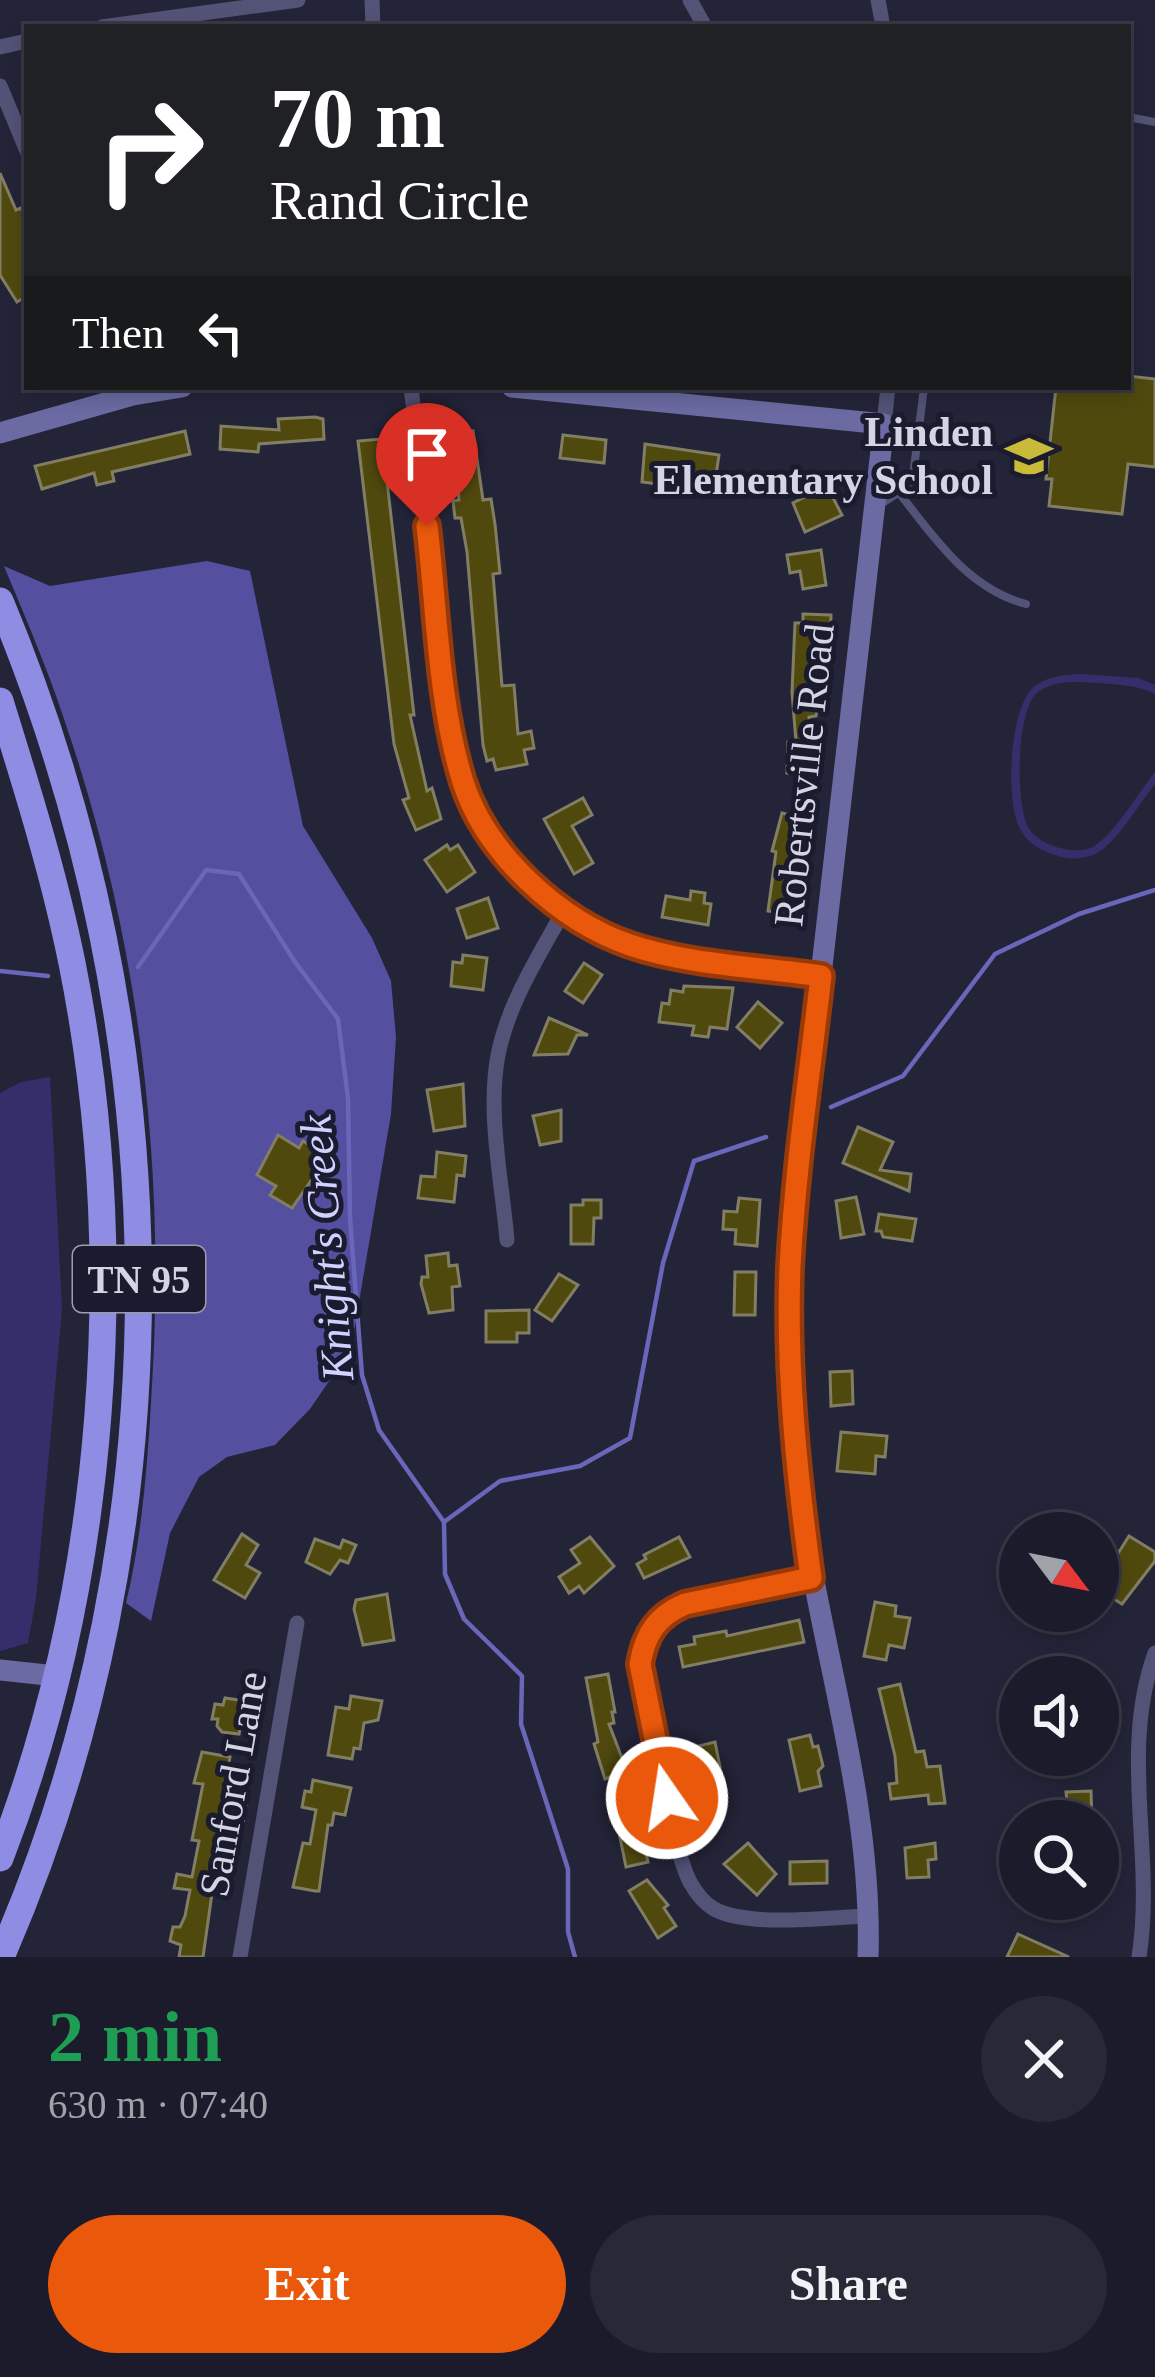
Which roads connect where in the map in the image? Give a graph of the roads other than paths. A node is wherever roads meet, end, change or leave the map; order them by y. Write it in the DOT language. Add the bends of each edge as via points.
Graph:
graph roads {
  1 [pos="298,0"];
  2 [pos="124,24"];
  3 [pos="0,86"];
  4 [pos="24,144"];
  5 [pos="411,390"];
  6 [pos="573,390"];
  7 [pos="888,390"];
  8 [pos="923,390"];
  9 [pos="131,391"];
  10 [pos="716,397"];
  11 [pos="884,424"];
  12 [pos="0,433"];
  13 [pos="900,494"];
  14 [pos="874,507"];
  15 [pos="0,601"];
  16 [pos="1026,604"];
  17 [pos="0,701"];
  18 [pos="84,846"];
  19 [pos="48,855"];
  20 [pos="563,912"];
  21 [pos="821,976"];
  22 [pos="507,1240"];
  23 [pos="103,1306"];
  24 [pos="140,1307"];
  25 [pos="811,1578"];
  26 [pos="297,1622"];
  27 [pos="1155,1653"];
  28 [pos="0,1670"];
  29 [pos="56,1676"];
  30 [pos="91,1684"];
  31 [pos="0,1858"];
  32 [pos="870,1916"];
  33 [pos="1,1957"];
  34 [pos="240,1957"];
  35 [pos="868,1957"];
  36 [pos="1139,1957"];
  1 -- 2 [label="street"];
  3 -- 4 [label="street"];
  5 -- 20 [label="street" via="463,781 487,829"];
  6 -- 10 [label="street"];
  7 -- 11 [label="street, Robertsville Road"];
  8 -- 13 [label="lane" via="912,484"];
  9 -- 12 [label="street"];
  10 -- 11 [label="street"];
  11 -- 14 [label="street, Robertsville Road"];
  13 -- 14 [label="lane"];
  13 -- 16 [label="lane" via="965,570"];
  14 -- 21 [label="street, Robertsville Road"];
  15 -- 18 [label="highway, TN 95"];
  17 -- 19 [label="highway, TN 95"];
  18 -- 19 [label="lane"];
  18 -- 24 [label="highway, TN 95" via="132,1111"];
  19 -- 23 [label="highway, TN 95" via="90,1076"];
  20 -- 21 [label="street" via="670,955"];
  20 -- 22 [label="street" via="518,995 497,1060"];
  21 -- 25 [label="street, Robertsville Road" via="789,1318"];
  23 -- 24 [label="highway"];
  23 -- 29 [label="highway, TN 95" via="84,1539"];
  24 -- 30 [label="highway, TN 95" via="118,1568"];
  25 -- 32 [label="street, Robertsville Road" via="857,1791"];
  25 -- 32 [label="street" via="667,1612 644,1642 647,1713 678,1846 702,1900 759,1918"];
  26 -- 34 [label="street, Sanford Lane"];
  27 -- 36 [label="street" via="1137,1725 1145,1894"];
  28 -- 29 [label="street"];
  29 -- 30 [label="highway"];
  29 -- 31 [label="highway, TN 95"];
  30 -- 33 [label="highway, TN 95" via="40,1858"];
  32 -- 35 [label="street, Robertsville Road"];
}
